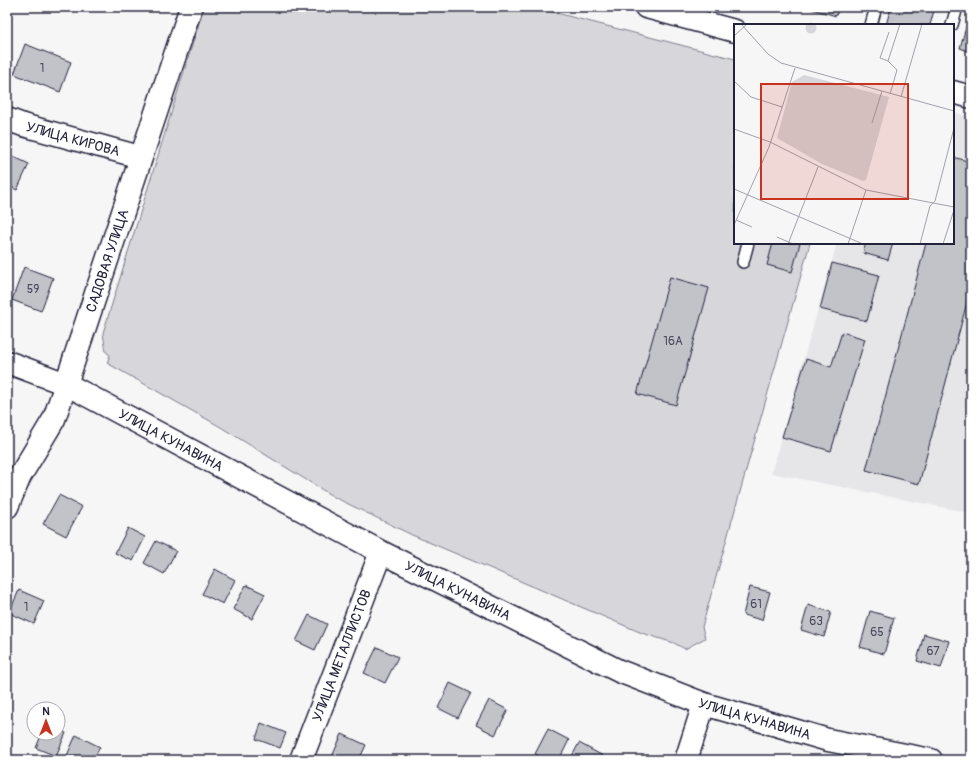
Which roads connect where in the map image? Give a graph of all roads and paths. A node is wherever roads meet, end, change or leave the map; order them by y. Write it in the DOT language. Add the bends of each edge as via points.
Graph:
graph roads {
  1 [pos="191,7"];
  2 [pos="646,7"];
  3 [pos="876,7"];
  4 [pos="957,7"];
  5 [pos="871,24"];
  6 [pos="952,24"];
  7 [pos="734,31"];
  8 [pos="954,92"];
  9 [pos="971,97"];
  10 [pos="7,119"];
  11 [pos="140,157"];
  12 [pos="748,244"];
  13 [pos="743,262"];
  14 [pos="7,362"];
  15 [pos="66,384"];
  16 [pos="7,507"];
  17 [pos="381,552"];
  18 [pos="704,704"];
  19 [pos="301,760"];
  20 [pos="686,760"];
  21 [pos="932,760"];
  1 -- 11 [label="street, САДОВАЯ УЛИЦА"];
  2 -- 7 [label="street"];
  3 -- 5 [label="lane"];
  4 -- 6 [label="lane"];
  8 -- 9 [label="street"];
  10 -- 11 [label="street, УЛИЦА КИРОВА"];
  11 -- 15 [label="street, САДОВАЯ УЛИЦА"];
  12 -- 13 [label="lane"];
  14 -- 15 [label="street, УЛИЦА КУНАВИНА"];
  15 -- 16 [label="street, САДОВАЯ УЛИЦА" via="54,419 20,476"];
  15 -- 17 [label="street, УЛИЦА КУНАВИНА"];
  17 -- 18 [label="street, УЛИЦА КУНАВИНА" via="619,671"];
  17 -- 19 [label="street, УЛИЦА МЕТАЛЛИСТОВ"];
  18 -- 20 [label="street"];
  18 -- 21 [label="street, УЛИЦА КУНАВИНА" via="828,740"];
}
